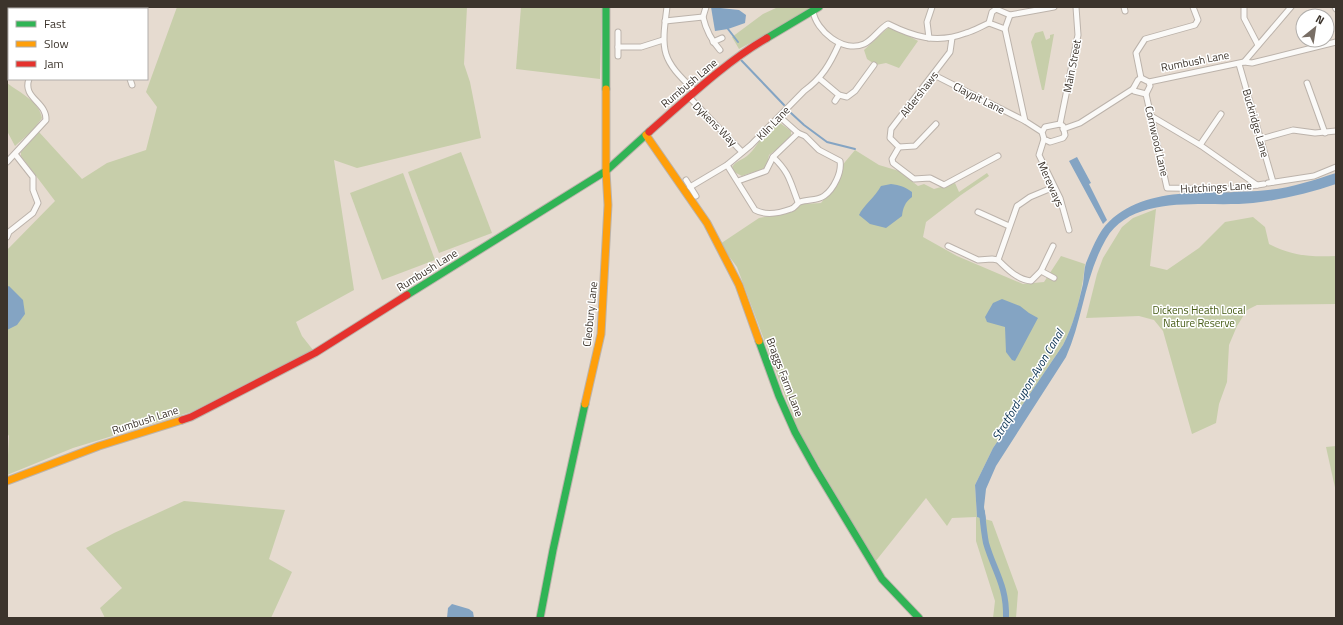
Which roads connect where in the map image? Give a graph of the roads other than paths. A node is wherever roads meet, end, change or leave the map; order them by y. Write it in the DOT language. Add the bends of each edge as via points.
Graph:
graph roads {
  1 [pos="606,7"];
  2 [pos="667,7"];
  3 [pos="706,7"];
  4 [pos="932,7"];
  5 [pos="1054,7"];
  6 [pos="1076,7"];
  7 [pos="1193,7"];
  8 [pos="1244,7"];
  9 [pos="1292,7"];
  10 [pos="816,9"];
  11 [pos="992,9"];
  12 [pos="1010,15"];
  13 [pos="703,17"];
  14 [pos="665,21"];
  15 [pos="990,23"];
  16 [pos="1006,29"];
  17 [pos="618,32"];
  18 [pos="722,38"];
  19 [pos="929,38"];
  20 [pos="952,38"];
  21 [pos="664,40"];
  22 [pos="712,42"];
  23 [pos="1336,42"];
  24 [pos="839,44"];
  25 [pos="1258,44"];
  26 [pos="618,47"];
  27 [pos="720,50"];
  28 [pos="618,56"];
  29 [pos="1241,63"];
  30 [pos="874,65"];
  31 [pos="934,75"];
  32 [pos="1141,78"];
  33 [pos="820,79"];
  34 [pos="29,80"];
  35 [pos="130,80"];
  36 [pos="1149,82"];
  37 [pos="1307,83"];
  38 [pos="132,85"];
  39 [pos="1133,89"];
  40 [pos="695,92"];
  41 [pos="1146,94"];
  42 [pos="839,95"];
  43 [pos="689,97"];
  44 [pos="835,101"];
  45 [pos="1221,114"];
  46 [pos="1151,116"];
  47 [pos="780,117"];
  48 [pos="1025,121"];
  49 [pos="936,124"];
  50 [pos="1060,124"];
  51 [pos="1063,129"];
  52 [pos="1336,131"];
  53 [pos="1042,132"];
  54 [pos="798,133"];
  55 [pos="1325,133"];
  56 [pos="646,135"];
  57 [pos="1044,139"];
  58 [pos="1261,139"];
  59 [pos="1200,145"];
  60 [pos="898,147"];
  61 [pos="742,152"];
  62 [pos="15,154"];
  63 [pos="998,156"];
  64 [pos="773,157"];
  65 [pos="7,162"];
  66 [pos="727,165"];
  67 [pos="1336,167"];
  68 [pos="606,171"];
  69 [pos="686,180"];
  70 [pos="738,181"];
  71 [pos="1269,183"];
  72 [pos="1258,185"];
  73 [pos="690,187"];
  74 [pos="1054,187"];
  75 [pos="1167,188"];
  76 [pos="696,196"];
  77 [pos="798,202"];
  78 [pos="978,212"];
  79 [pos="1010,226"];
  80 [pos="1069,230"];
  81 [pos="7,237"];
  82 [pos="948,246"];
  83 [pos="1053,246"];
  84 [pos="998,260"];
  85 [pos="1041,272"];
  86 [pos="1054,278"];
  87 [pos="7,481"];
  88 [pos="540,618"];
  89 [pos="919,618"];
  1 -- 68 [label="street, Cleobury Lane"];
  2 -- 14 [label="street"];
  3 -- 13 [label="street"];
  4 -- 19 [label="street" via="927,22"];
  5 -- 12 [label="street"];
  6 -- 50 [label="street, Main Street" via="1078,35"];
  7 -- 32 [label="street" via="1198,20 1195,25 1145,38 1136,53"];
  8 -- 25 [label="street" via="1244,18"];
  9 -- 25 [label="street, Rumbush Lane"];
  10 -- 24 [label="street" via="814,18"];
  10 -- 40 [label="street, Rumbush Lane" via="748,49"];
  11 -- 12 [label="street"];
  11 -- 15 [label="street"];
  12 -- 16 [label="street"];
  13 -- 14 [label="street"];
  13 -- 22 [label="street"];
  14 -- 21 [label="street"];
  15 -- 16 [label="street"];
  15 -- 20 [label="street"];
  16 -- 48 [label="street"];
  17 -- 26 [label="street"];
  18 -- 22 [label="street"];
  19 -- 20 [label="street"];
  19 -- 24 [label="street" via="911,35 884,23 866,44 852,47"];
  20 -- 31 [label="street, Aldershaws" via="950,52"];
  21 -- 26 [label="street" via="641,47"];
  21 -- 40 [label="street" via="667,61"];
  22 -- 27 [label="street"];
  23 -- 29 [label="street" via="1252,63"];
  24 -- 33 [label="street, Kiln Lane"];
  25 -- 29 [label="street, Rumbush Lane"];
  26 -- 28 [label="street"];
  29 -- 36 [label="street, Rumbush Lane"];
  29 -- 58 [label="street, Buckridge Lane"];
  30 -- 42 [label="street" via="852,94 847,97"];
  31 -- 48 [label="street, Claypit Lane"];
  31 -- 60 [label="street, Aldershaws" via="891,129 890,138"];
  32 -- 36 [label="street, Rumbush Lane"];
  32 -- 39 [label="street"];
  33 -- 42 [label="street"];
  33 -- 47 [label="street, Kiln Lane" via="804,91"];
  34 -- 62 [label="street" via="27,89 30,96 43,108 46,120"];
  35 -- 38 [label="street"];
  36 -- 41 [label="street, Rumbush Lane"];
  37 -- 55 [label="street"];
  39 -- 41 [label="street"];
  39 -- 51 [label="street" via="1080,123"];
  40 -- 43 [label="street, Rumbush Lane"];
  41 -- 46 [label="street, Cornwood Lane"];
  42 -- 44 [label="street"];
  43 -- 56 [label="street, Rumbush Lane"];
  43 -- 61 [label="street, Dykens Way"];
  45 -- 59 [label="street"];
  46 -- 59 [label="street"];
  46 -- 75 [label="street, Cornwood Lane"];
  47 -- 54 [label="street"];
  47 -- 61 [label="street, Kiln Lane"];
  48 -- 53 [label="street"];
  49 -- 60 [label="street" via="915,146"];
  50 -- 51 [label="street"];
  50 -- 53 [label="street" via="1045,127"];
  51 -- 57 [label="street" via="1063,138 1050,142"];
  52 -- 55 [label="street"];
  53 -- 57 [label="street"];
  54 -- 64 [label="street"];
  54 -- 77 [label="street" via="806,136 819,150 837,158 841,165 834,186 824,196"];
  55 -- 58 [label="street" via="1293,130"];
  56 -- 68 [label="street, Rumbush Lane"];
  56 -- 89 [label="street, Braggs Farm Lane" via="707,223 739,285 779,396 808,456 882,579"];
  57 -- 74 [label="street, Mereways" via="1038,155"];
  58 -- 71 [label="street, Buckridge Lane"];
  59 -- 72 [label="street"];
  60 -- 63 [label="street" via="892,159 893,163 914,179 930,178 944,185"];
  61 -- 66 [label="street, Kiln Lane"];
  62 -- 65 [label="street"];
  62 -- 81 [label="street" via="33,177 33,190 38,203 33,213 9,232"];
  64 -- 70 [label="street" via="766,171"];
  64 -- 77 [label="street" via="790,176"];
  66 -- 70 [label="street"];
  66 -- 73 [label="street, Kiln Lane"];
  67 -- 71 [label="street, Hutchings Lane" via="1314,176"];
  68 -- 87 [label="street, Rumbush Lane" via="315,353 242,391 191,417 99,446"];
  68 -- 88 [label="street, Cleobury Lane" via="608,205 601,334 551,557"];
  69 -- 73 [label="street"];
  70 -- 77 [label="street" via="756,210 762,213 791,209"];
  71 -- 72 [label="street, Hutchings Lane"];
  72 -- 75 [label="street, Hutchings Lane" via="1230,188"];
  73 -- 76 [label="street"];
  74 -- 79 [label="street" via="1030,197 1017,206"];
  74 -- 80 [label="street, Mereways" via="1060,198"];
  78 -- 79 [label="street"];
  79 -- 84 [label="street"];
  82 -- 84 [label="street" via="978,260"];
  83 -- 85 [label="street"];
  84 -- 85 [label="street" via="1025,281 1031,281"];
  85 -- 86 [label="street"];
}
